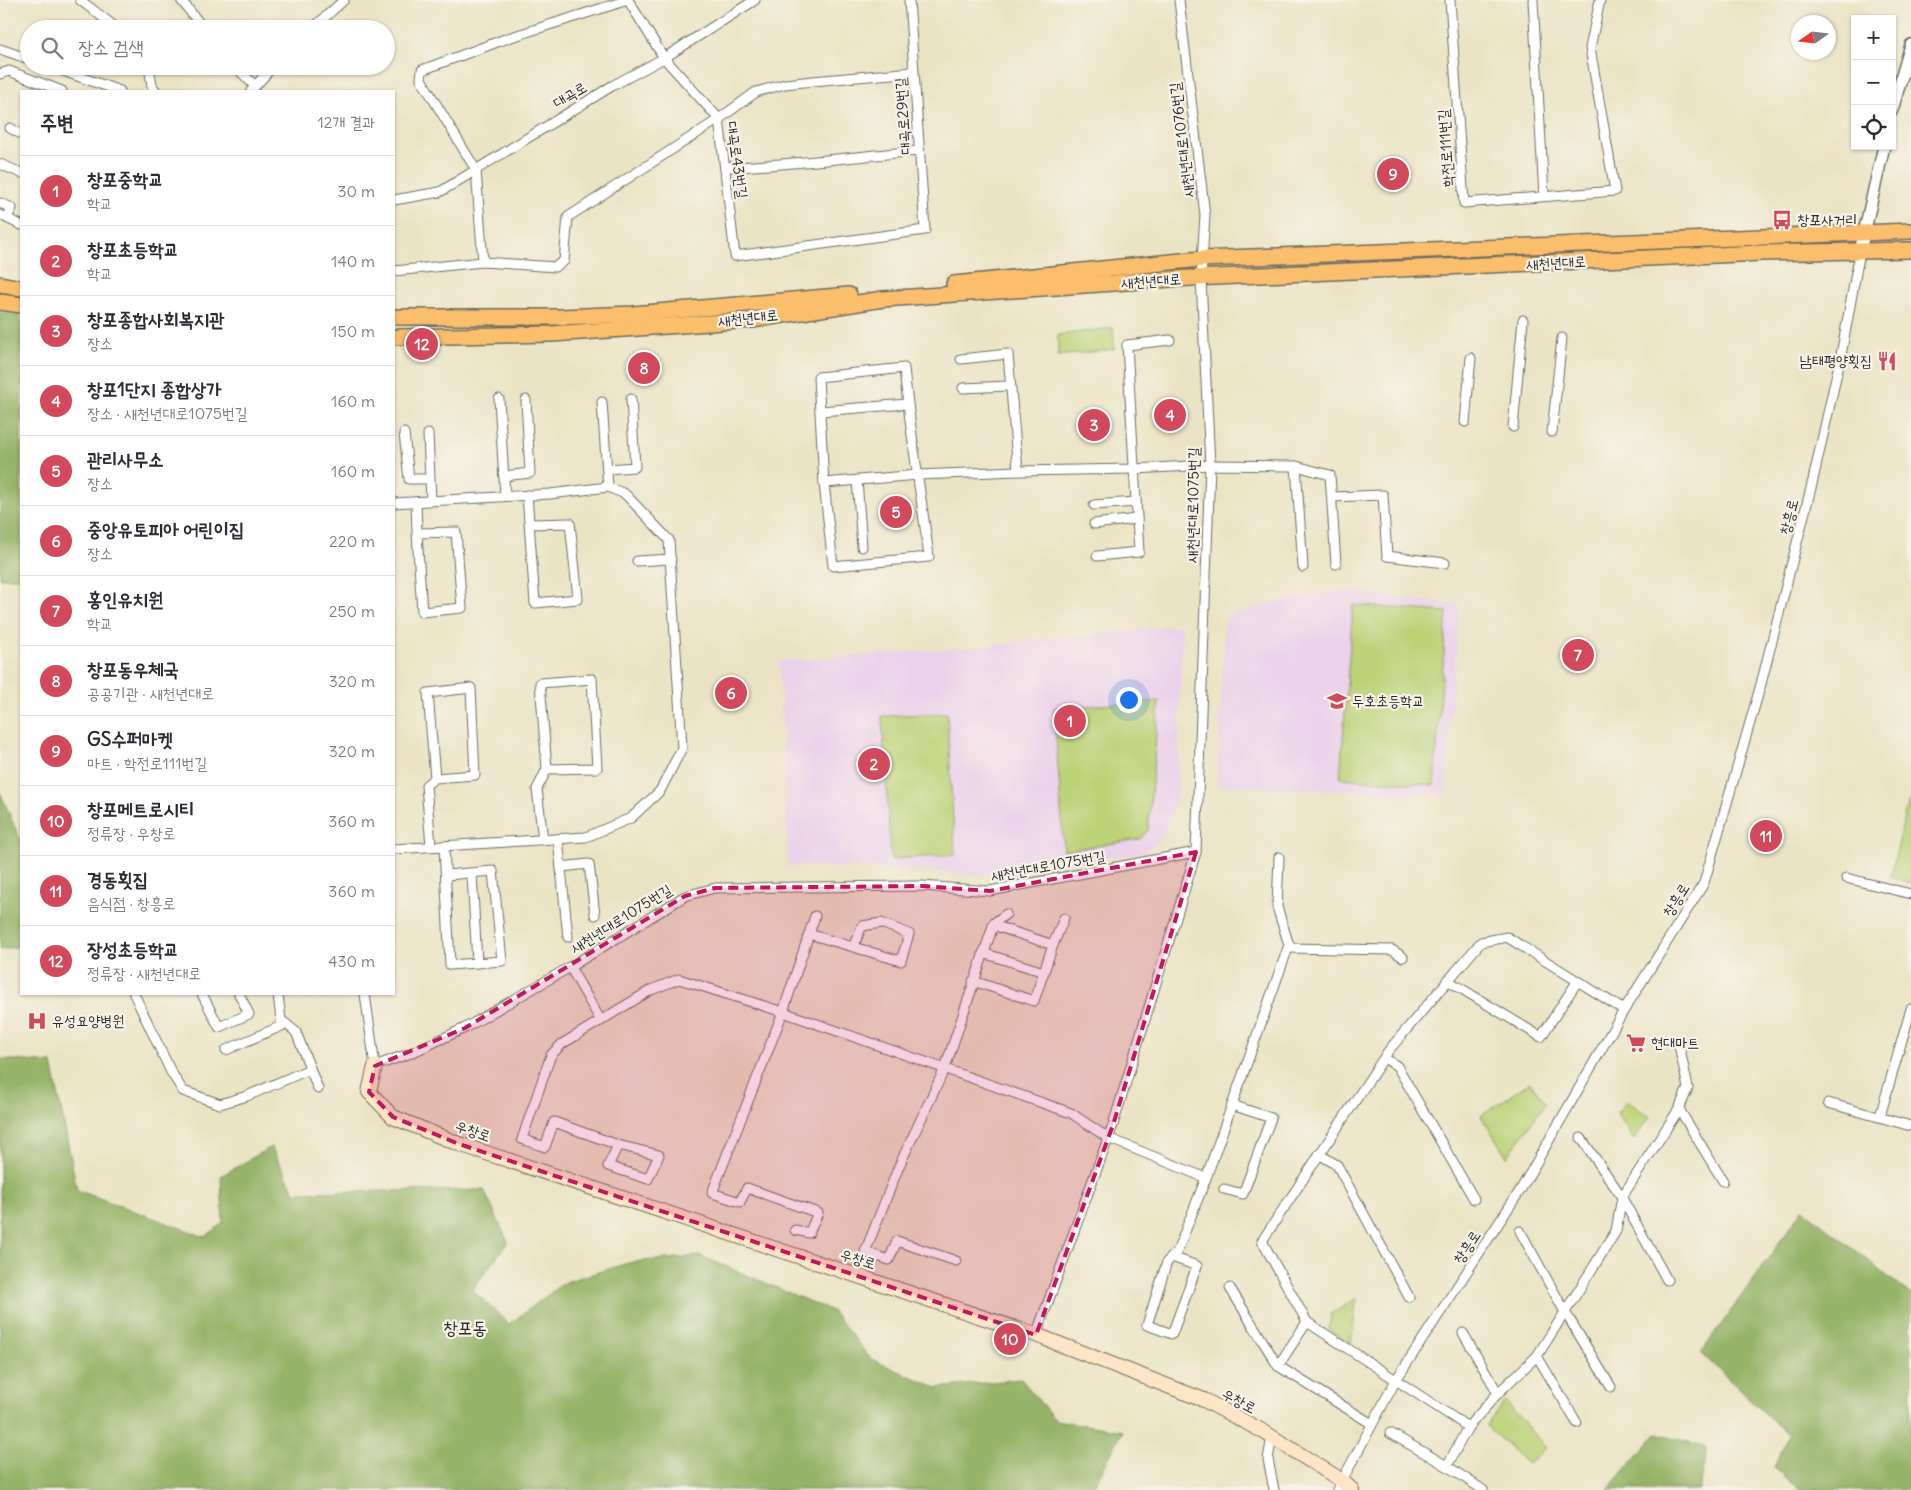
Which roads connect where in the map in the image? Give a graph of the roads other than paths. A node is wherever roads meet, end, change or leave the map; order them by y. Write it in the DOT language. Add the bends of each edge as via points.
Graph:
graph roads {
  1 [pos="80,0"];
  2 [pos="181,0"];
  3 [pos="344,0"];
  4 [pos="755,0"];
  5 [pos="909,0"];
  6 [pos="1179,0"];
  7 [pos="1450,0"];
  8 [pos="1533,0"];
  9 [pos="1600,0"];
  10 [pos="106,20"];
  11 [pos="197,20"];
  12 [pos="322,20"];
  13 [pos="1911,45"];
  14 [pos="0,49"];
  15 [pos="20,56"];
  16 [pos="664,58"];
  17 [pos="914,72"];
  18 [pos="0,74"];
  19 [pos="75,75"];
  20 [pos="150,75"];
  21 [pos="241,75"];
  22 [pos="264,75"];
  23 [pos="252,88"];
  24 [pos="59,90"];
  25 [pos="117,90"];
  26 [pos="155,90"];
  27 [pos="1893,105"];
  28 [pos="719,119"];
  29 [pos="10,128"];
  30 [pos="20,133"];
  31 [pos="1883,150"];
  32 [pos="920,151"];
  33 [pos="0,164"];
  34 [pos="726,167"];
  35 [pos="476,170"];
  36 [pos="20,173"];
  37 [pos="1544,196"];
  38 [pos="395,200"];
  39 [pos="0,203"];
  40 [pos="4,217"];
  41 [pos="20,225"];
  42 [pos="1911,231"];
  43 [pos="1864,232"];
  44 [pos="1793,234"];
  45 [pos="1911,250"];
  46 [pos="1860,251"];
  47 [pos="1762,253"];
  48 [pos="735,256"];
  49 [pos="1201,259"];
  50 [pos="483,262"];
  51 [pos="395,271"];
  52 [pos="1201,278"];
  53 [pos="0,284"];
  54 [pos="20,288"];
  55 [pos="0,302"];
  56 [pos="20,305"];
  57 [pos="395,317"];
  58 [pos="1523,320"];
  59 [pos="395,337"];
  60 [pos="1562,338"];
  61 [pos="1170,340"];
  62 [pos="1470,358"];
  63 [pos="961,359"];
  64 [pos="1009,386"];
  65 [pos="963,388"];
  66 [pos="498,399"];
  67 [pos="631,399"];
  68 [pos="526,400"];
  69 [pos="602,402"];
  70 [pos="907,404"];
  71 [pos="821,411"];
  72 [pos="1466,422"];
  73 [pos="1513,427"];
  74 [pos="1552,432"];
  75 [pos="404,433"];
  76 [pos="428,434"];
  77 [pos="1210,465"];
  78 [pos="1296,466"];
  79 [pos="607,469"];
  80 [pos="1134,469"];
  81 [pos="1018,471"];
  82 [pos="918,475"];
  83 [pos="504,476"];
  84 [pos="429,479"];
  85 [pos="857,480"];
  86 [pos="824,483"];
  87 [pos="608,487"];
  88 [pos="527,495"];
  89 [pos="505,496"];
  90 [pos="1332,497"];
  91 [pos="430,501"];
  92 [pos="416,502"];
  93 [pos="1136,502"];
  94 [pos="395,503"];
  95 [pos="1094,505"];
  96 [pos="1137,519"];
  97 [pos="529,524"];
  98 [pos="1094,524"];
  99 [pos="417,533"];
  100 [pos="862,547"];
  101 [pos="1097,556"];
  102 [pos="670,559"];
  103 [pos="637,561"];
  104 [pos="1445,563"];
  105 [pos="1336,564"];
  106 [pos="1303,567"];
  107 [pos="547,769"];
  108 [pos="436,778"];
  109 [pos="558,839"];
  110 [pos="543,840"];
  111 [pos="431,846"];
  112 [pos="444,846"];
  113 [pos="395,849"];
  114 [pos="1196,852"];
  115 [pos="1280,857"];
  116 [pos="561,867"];
  117 [pos="446,874"];
  118 [pos="472,874"];
  119 [pos="1846,878"];
  120 [pos="1911,894"];
  121 [pos="1006,914"];
  122 [pos="595,915"];
  123 [pos="815,916"];
  124 [pos="1064,918"];
  125 [pos="993,925"];
  126 [pos="809,934"];
  127 [pos="568,937"];
  128 [pos="1053,945"];
  129 [pos="853,947"];
  130 [pos="1288,948"];
  131 [pos="983,952"];
  132 [pos="1402,957"];
  133 [pos="477,963"];
  134 [pos="570,967"];
  135 [pos="1044,972"];
  136 [pos="1447,980"];
  137 [pos="973,981"];
  138 [pos="1577,982"];
  139 [pos="134,995"];
  140 [pos="203,995"];
  141 [pos="240,995"];
  142 [pos="278,995"];
  143 [pos="365,995"];
  144 [pos="1624,1010"];
  145 [pos="1911,1010"];
  146 [pos="783,1012"];
  147 [pos="601,1021"];
  148 [pos="286,1024"];
  149 [pos="1679,1045"];
  150 [pos="226,1050"];
  151 [pos="1384,1058"];
  152 [pos="375,1066"];
  153 [pos="945,1068"];
  154 [pos="310,1069"];
  155 [pos="318,1089"];
  156 [pos="1828,1102"];
  157 [pos="1232,1105"];
  158 [pos="1679,1109"];
  159 [pos="1880,1116"];
  160 [pos="1911,1126"];
  161 [pos="1108,1138"];
  162 [pos="1581,1138"];
  163 [pos="618,1145"];
  164 [pos="1319,1154"];
  165 [pos="1206,1178"];
  166 [pos="1723,1181"];
  167 [pos="1224,1189"];
  168 [pos="1622,1197"];
  169 [pos="1474,1199"];
  170 [pos="794,1230"];
  171 [pos="1520,1231"];
  172 [pos="1172,1257"];
  173 [pos="956,1261"];
  174 [pos="1667,1280"];
  175 [pos="1230,1288"];
  176 [pos="1409,1297"];
  177 [pos="1565,1312"];
  178 [pos="1307,1322"];
  179 [pos="1463,1333"];
  180 [pos="1036,1335"];
  181 [pos="1537,1356"];
  182 [pos="1278,1366"];
  183 [pos="1396,1380"];
  184 [pos="1611,1386"];
  185 [pos="1498,1393"];
  186 [pos="1577,1423"];
  187 [pos="1372,1424"];
  188 [pos="1468,1427"];
  189 [pos="1390,1433"];
  190 [pos="1272,1437"];
  191 [pos="1447,1466"];
  192 [pos="1339,1485"];
  193 [pos="1274,1490"];
  194 [pos="1352,1490"];
  195 [pos="1483,1490"];
  1 -- 10 [label="street"];
  2 -- 11 [label="street"];
  3 -- 12 [label="street"];
  4 -- 16 [label="street, 대곡로"];
  5 -- 17 [label="street, 대곡로29번길"];
  6 -- 49 [label="street, 새천년대로1076번길" via="1205,214"];
  7 -- 37 [label="street, 학전로111번길" via="1464,203"];
  8 -- 37 [label="street"];
  9 -- 37 [label="street, 학전로111번길" via="1590,48 1615,191"];
  13 -- 27 [label="street"];
  14 -- 15 [label="street"];
  16 -- 28 [label="street, 대곡로43번길"];
  16 -- 35 [label="street, 대곡로" via="612,86"];
  16 -- 35 [label="street, 대곡로43번길" via="628,0 508,38 422,70 421,79"];
  17 -- 28 [label="street" via="785,84 756,92"];
  17 -- 32 [label="street, 대곡로29번길"];
  18 -- 24 [label="street" via="9,71"];
  19 -- 25 [label="street"];
  20 -- 26 [label="street"];
  21 -- 23 [label="street"];
  22 -- 23 [label="street"];
  28 -- 34 [label="street, 대곡로43번길"];
  28 -- 50 [label="street" via="568,217 564,261 555,267"];
  29 -- 30 [label="street"];
  31 -- 43 [label="street"];
  32 -- 34 [label="street" via="769,166"];
  32 -- 48 [label="street, 대곡로29번길" via="925,230"];
  33 -- 36 [label="street"];
  34 -- 48 [label="street, 대곡로43번길"];
  35 -- 38 [label="street, 대곡로" via="440,192"];
  35 -- 50 [label="street"];
  39 -- 40 [label="street" via="12,208"];
  40 -- 41 [label="street"];
  42 -- 43 [label="main road, 새천년대로"];
  43 -- 44 [label="main road, 새천년대로"];
  43 -- 46 [label="street"];
  44 -- 47 [label="main road" via="1794,244 1773,246"];
  44 -- 49 [label="main road, 새천년대로"];
  45 -- 46 [label="main road, 새천년대로"];
  46 -- 47 [label="main road, 새천년대로"];
  46 -- 144 [label="street, 창흥로" via="1811,490 1761,684 1704,883"];
  47 -- 52 [label="main road, 새천년대로"];
  49 -- 52 [label="street, 새천년대로1076번길"];
  49 -- 57 [label="main road, 새천년대로" via="784,302 633,314"];
  50 -- 51 [label="street"];
  52 -- 59 [label="main road, 새천년대로" via="883,299 752,320 552,334"];
  52 -- 77 [label="street, 새천년대로1075번길"];
  53 -- 54 [label="main road"];
  55 -- 56 [label="main road"];
  58 -- 73 [label="street"];
  60 -- 74 [label="street"];
  61 -- 80 [label="street" via="1127,345"];
  62 -- 72 [label="street"];
  63 -- 64 [label="street" via="1008,354"];
  64 -- 65 [label="street"];
  64 -- 81 [label="street"];
  66 -- 83 [label="street"];
  67 -- 79 [label="street" via="635,467"];
  68 -- 83 [label="street" via="530,473"];
  69 -- 79 [label="street"];
  70 -- 71 [label="street"];
  70 -- 71 [label="street" via="904,368 818,377"];
  70 -- 82 [label="street"];
  71 -- 86 [label="street"];
  75 -- 84 [label="street" via="409,479"];
  76 -- 84 [label="street"];
  77 -- 78 [label="street"];
  77 -- 80 [label="street"];
  77 -- 114 [label="street, 새천년대로1075번길"];
  78 -- 90 [label="street" via="1330,475"];
  78 -- 106 [label="street"];
  79 -- 87 [label="street"];
  80 -- 81 [label="street"];
  80 -- 93 [label="street"];
  81 -- 82 [label="street"];
  82 -- 85 [label="street"];
  82 -- 86 [label="street" via="929,557 833,566"];
  83 -- 89 [label="street"];
  84 -- 91 [label="street"];
  85 -- 86 [label="street"];
  85 -- 100 [label="street"];
  87 -- 88 [label="street"];
  87 -- 102 [label="street" via="625,494 669,540"];
  88 -- 89 [label="street"];
  88 -- 97 [label="street"];
  89 -- 91 [label="street"];
  90 -- 104 [label="street" via="1383,495 1387,556"];
  90 -- 105 [label="street"];
  91 -- 92 [label="street"];
  92 -- 94 [label="street"];
  92 -- 99 [label="street"];
  93 -- 95 [label="street"];
  93 -- 96 [label="street"];
  96 -- 98 [label="street"];
  96 -- 101 [label="street" via="1139,552"];
  97 -- 97 [label="street" via="535,603 578,599 570,522"];
  99 -- 99 [label="street" via="456,532 462,608 422,612"];
  102 -- 103 [label="street"];
  102 -- 109 [label="street" via="682,748 660,791 631,818 586,837"];
  107 -- 107 [label="street" via="597,768 592,679 540,683"];
  107 -- 110 [label="street" via="538,789"];
  108 -- 108 [label="street" via="475,776 471,688 428,693"];
  108 -- 111 [label="street" via="426,785"];
  109 -- 110 [label="street"];
  109 -- 116 [label="street"];
  110 -- 112 [label="street"];
  111 -- 112 [label="street"];
  111 -- 113 [label="street"];
  112 -- 117 [label="street"];
  114 -- 134 [label="street, 새천년대로1075번길" via="990,891 922,886 715,888 685,896"];
  114 -- 161 [label="street"];
  115 -- 130 [label="street" via="1277,907"];
  116 -- 122 [label="street" via="589,864"];
  116 -- 127 [label="street"];
  117 -- 133 [label="street" via="450,965"];
  117 -- 133 [label="street" via="493,871 502,961"];
  118 -- 133 [label="street"];
  119 -- 120 [label="street"];
  121 -- 125 [label="street"];
  123 -- 126 [label="street"];
  124 -- 128 [label="street"];
  125 -- 128 [label="street"];
  125 -- 131 [label="street"];
  126 -- 129 [label="street"];
  126 -- 146 [label="street"];
  128 -- 135 [label="street"];
  129 -- 129 [label="street" via="901,961 909,934 882,923 862,926"];
  130 -- 132 [label="street" via="1392,950"];
  130 -- 157 [label="street"];
  131 -- 135 [label="street"];
  131 -- 137 [label="street"];
  134 -- 147 [label="street"];
  134 -- 152 [label="street, 새천년대로1075번길" via="465,1028"];
  135 -- 137 [label="street" via="1034,1001"];
  136 -- 138 [label="street" via="1481,942 1507,937"];
  136 -- 138 [label="street" via="1541,1037"];
  136 -- 151 [label="street"];
  137 -- 153 [label="street"];
  138 -- 144 [label="street"];
  139 -- 154 [label="street" via="183,1091 220,1104"];
  140 -- 141 [label="street" via="219,1027 249,1014"];
  142 -- 148 [label="street" via="281,1020"];
  143 -- 152 [label="street"];
  144 -- 183 [label="street, 창흥로" via="1521,1189"];
  145 -- 159 [label="street"];
  146 -- 147 [label="street" via="679,979 652,990"];
  146 -- 153 [label="street"];
  146 -- 170 [label="street" via="712,1193 740,1202 747,1188 818,1213 809,1233"];
  147 -- 163 [label="street" via="562,1044 551,1055 522,1139 545,1147 554,1122"];
  148 -- 150 [label="street"];
  148 -- 154 [label="street" via="296,1032"];
  149 -- 158 [label="street" via="1688,1088"];
  151 -- 164 [label="street"];
  151 -- 169 [label="street" via="1398,1066"];
  152 -- 180 [label="main road, 우창로" via="369,1092 393,1117 424,1130"];
  153 -- 161 [label="street" via="1071,1113"];
  153 -- 173 [label="street" via="899,1166 865,1252 889,1260 897,1242"];
  154 -- 155 [label="street"];
  156 -- 159 [label="street"];
  157 -- 165 [label="street"];
  157 -- 167 [label="street" via="1271,1118 1243,1194"];
  158 -- 166 [label="street"];
  158 -- 168 [label="street"];
  159 -- 160 [label="street"];
  161 -- 165 [label="street"];
  161 -- 180 [label="street"];
  162 -- 168 [label="street"];
  163 -- 163 [label="street" via="608,1166 648,1179 659,1155"];
  164 -- 176 [label="street" via="1338,1166"];
  164 -- 178 [label="street" via="1262,1241"];
  165 -- 172 [label="street" via="1177,1252"];
  168 -- 174 [label="street"];
  168 -- 177 [label="street" via="1616,1231"];
  171 -- 177 [label="street"];
  172 -- 172 [label="street" via="1167,1262 1147,1325 1172,1334 1197,1266"];
  175 -- 182 [label="street"];
  177 -- 181 [label="street"];
  177 -- 184 [label="street"];
  178 -- 182 [label="street"];
  178 -- 183 [label="street"];
  179 -- 185 [label="street"];
  180 -- 190 [label="main road, 우창로" via="1204,1400"];
  181 -- 185 [label="street"];
  181 -- 186 [label="street"];
  182 -- 187 [label="street"];
  183 -- 187 [label="street, 창흥로"];
  183 -- 188 [label="street"];
  185 -- 188 [label="street"];
  187 -- 192 [label="street, 창흥로"];
  188 -- 191 [label="street"];
  189 -- 191 [label="street"];
  190 -- 192 [label="main road, 우창로"];
  190 -- 193 [label="street" via="1268,1459"];
  191 -- 195 [label="street"];
  192 -- 194 [label="main road, 우창로"];
}
